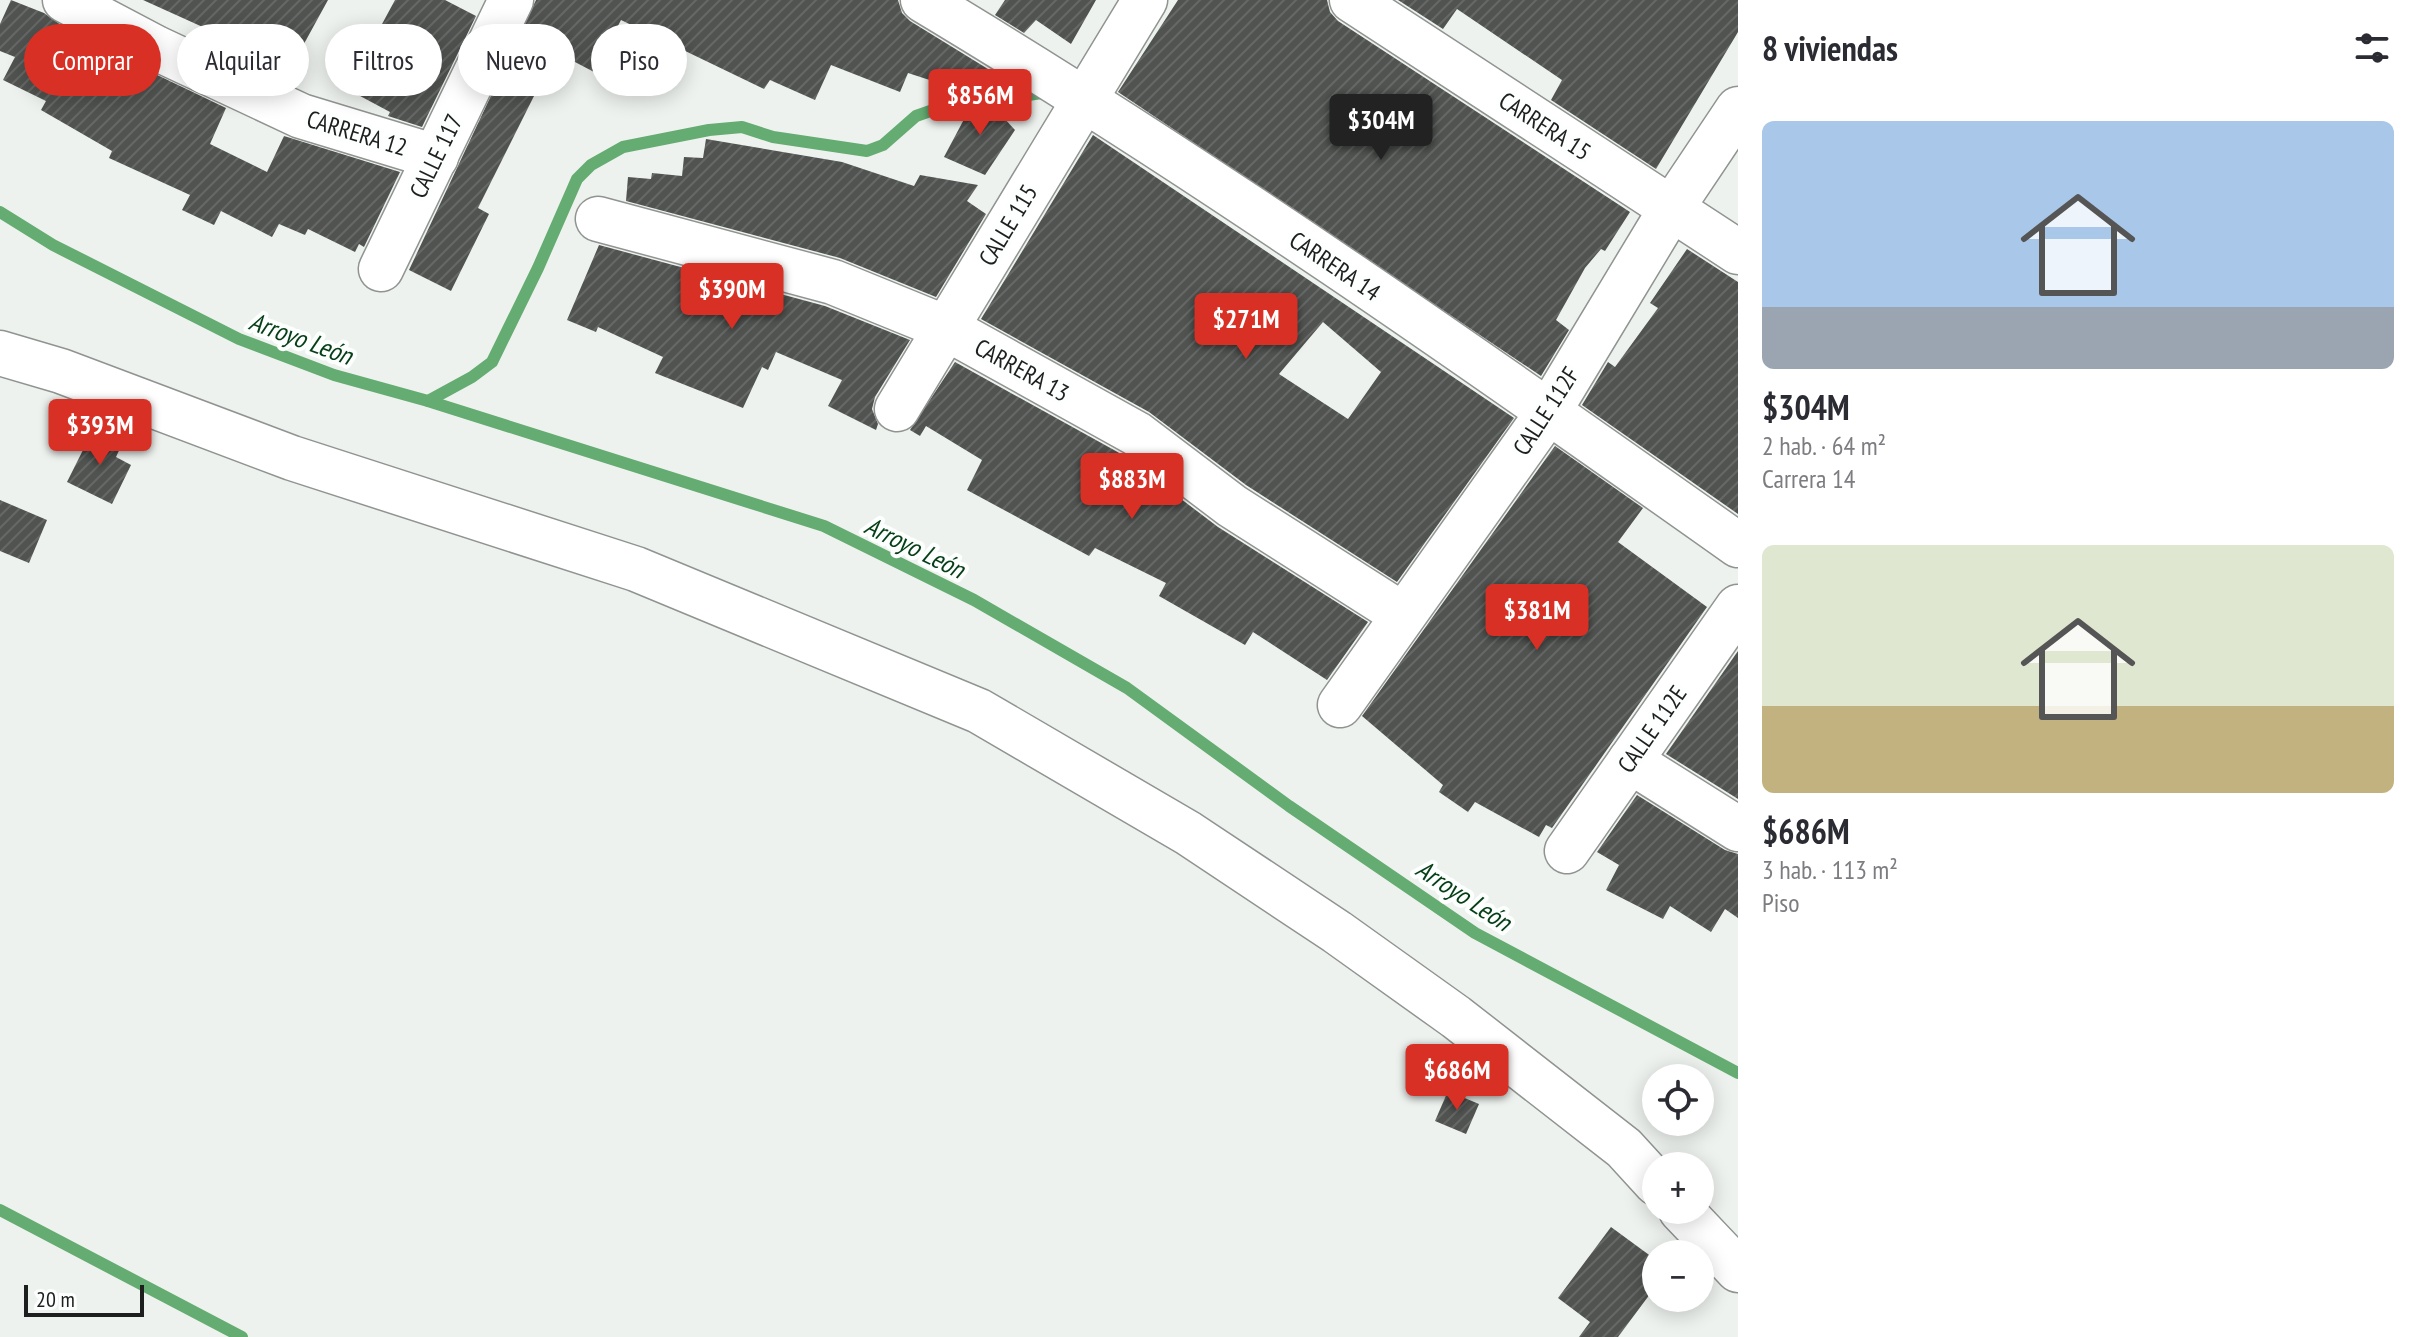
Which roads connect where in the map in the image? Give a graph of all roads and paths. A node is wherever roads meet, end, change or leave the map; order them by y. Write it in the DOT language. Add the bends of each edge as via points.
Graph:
graph roads {
  1 [pos="65,0"];
  2 [pos="511,0"];
  3 [pos="923,0"];
  4 [pos="1145,0"];
  5 [pos="1352,0"];
  6 [pos="1086,97"];
  7 [pos="1738,109"];
  8 [pos="436,157"];
  9 [pos="1671,209"];
  10 [pos="598,219"];
  11 [pos="1738,252"];
  12 [pos="381,269"];
  13 [pos="946,328"];
  14 [pos="0,353"];
  15 [pos="897,409"];
  16 [pos="1549,411"];
  17 [pos="1738,545"];
  18 [pos="1738,607"];
  19 [pos="1403,615"];
  20 [pos="1340,705"];
  21 [pos="1630,761"];
  22 [pos="1738,829"];
  23 [pos="1567,851"];
  24 [pos="1642,1168"];
  25 [pos="1694,1224"];
  26 [pos="1738,1270"];
  1 -- 8 [label="street, CARRERA 12" via="301,116"];
  2 -- 8 [label="street, CALLE 117"];
  3 -- 6 [label="street, CARRERA 14"];
  4 -- 6 [label="street, CALLE 115"];
  5 -- 9 [label="street, CARRERA 15"];
  6 -- 13 [label="street, CALLE 115"];
  6 -- 16 [label="street, CARRERA 14"];
  7 -- 9 [label="street, CALLE 112F"];
  8 -- 12 [label="street, CALLE 117"];
  9 -- 11 [label="street, CARRERA 15"];
  9 -- 16 [label="street, CALLE 112F"];
  10 -- 13 [label="street, CARRERA 13" via="833,282"];
  13 -- 15 [label="street, CALLE 115"];
  13 -- 19 [label="street, CARRERA 13" via="1137,434 1232,506"];
  14 -- 24 [label="street" via="292,458 636,569 979,711 1188,833 1337,932 1456,1017"];
  16 -- 17 [label="street, CARRERA 14"];
  16 -- 19 [label="street, CALLE 112F"];
  18 -- 21 [label="street, CALLE 112E"];
  19 -- 20 [label="street, CALLE 112F"];
  21 -- 22 [label="street"];
  21 -- 23 [label="street, CALLE 112E"];
  25 -- 26 [label="street"];
}
